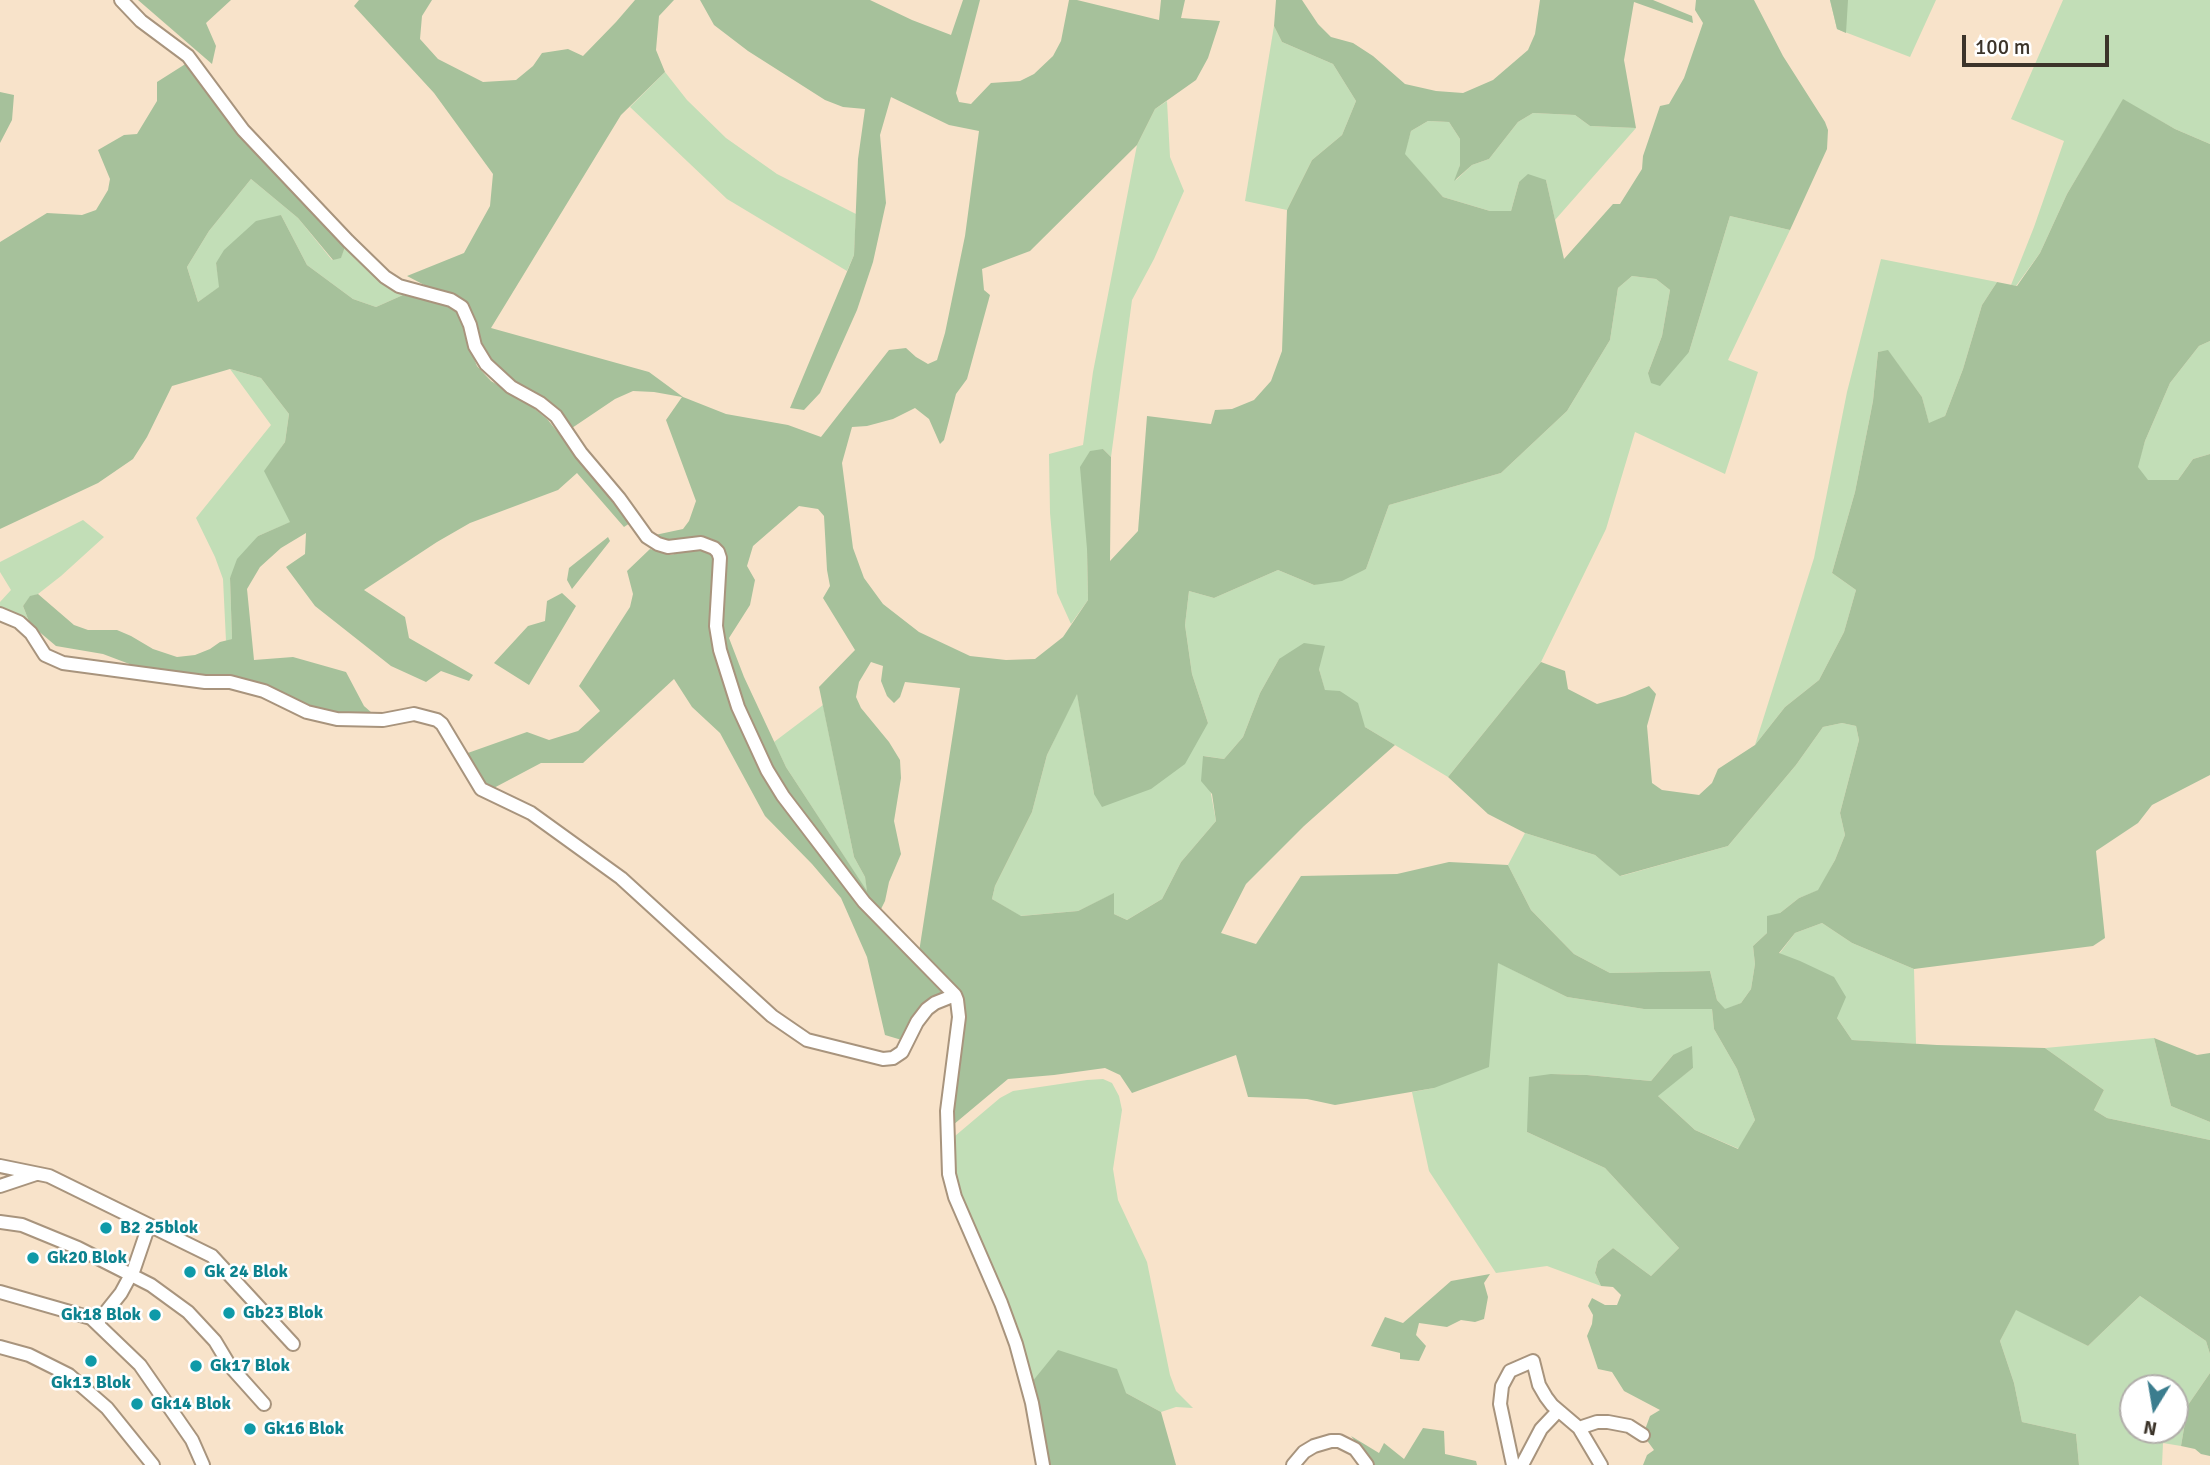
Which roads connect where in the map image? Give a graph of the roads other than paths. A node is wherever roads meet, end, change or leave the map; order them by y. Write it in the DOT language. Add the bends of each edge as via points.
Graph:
graph roads {
  1 [pos="121,0"];
  2 [pos="0,614"];
  3 [pos="955,995"];
  4 [pos="0,1166"];
  5 [pos="38,1174"];
  6 [pos="0,1186"];
  7 [pos="0,1222"];
  8 [pos="149,1225"];
  9 [pos="131,1274"];
  10 [pos="0,1292"];
  11 [pos="97,1323"];
  12 [pos="293,1344"];
  13 [pos="0,1347"];
  14 [pos="264,1405"];
  15 [pos="1558,1411"];
  16 [pos="1579,1428"];
  17 [pos="1643,1436"];
  18 [pos="153,1465"];
  19 [pos="203,1465"];
  20 [pos="1043,1465"];
  21 [pos="1293,1465"];
  22 [pos="1367,1465"];
  23 [pos="1513,1465"];
  24 [pos="1522,1465"];
  25 [pos="1601,1465"];
  1 -- 3 [label="street" via="188,56 243,130 385,277 398,286 462,307 486,364 511,387 556,416 647,537 668,547 701,543 718,552 716,626 720,650 738,707 766,770 864,902"];
  2 -- 3 [label="street" via="19,622 45,655 63,663 243,685 307,712 337,719 383,720 414,713 437,720 481,789 531,813 621,878 772,1016 807,1040 893,1058 902,1052 928,1009"];
  3 -- 20 [label="street" via="958,1017 947,1111 949,1174 1016,1344"];
  4 -- 5 [label="street"];
  5 -- 6 [label="street"];
  5 -- 8 [label="street"];
  7 -- 9 [label="street" via="22,1225"];
  8 -- 9 [label="street"];
  8 -- 12 [label="street" via="212,1256"];
  9 -- 11 [label="street"];
  9 -- 14 [label="street" via="188,1312"];
  10 -- 11 [label="street"];
  11 -- 19 [label="street" via="140,1365 192,1440"];
  13 -- 18 [label="street" via="69,1375 107,1408"];
  15 -- 16 [label="street"];
  15 -- 23 [label="street" via="1539,1385 1533,1360 1507,1373 1500,1404"];
  15 -- 24 [label="street" via="1536,1436"];
  16 -- 17 [label="street" via="1608,1422 1629,1426"];
  16 -- 25 [label="street"];
  21 -- 22 [label="street" via="1304,1452 1331,1441 1355,1449"];
}
